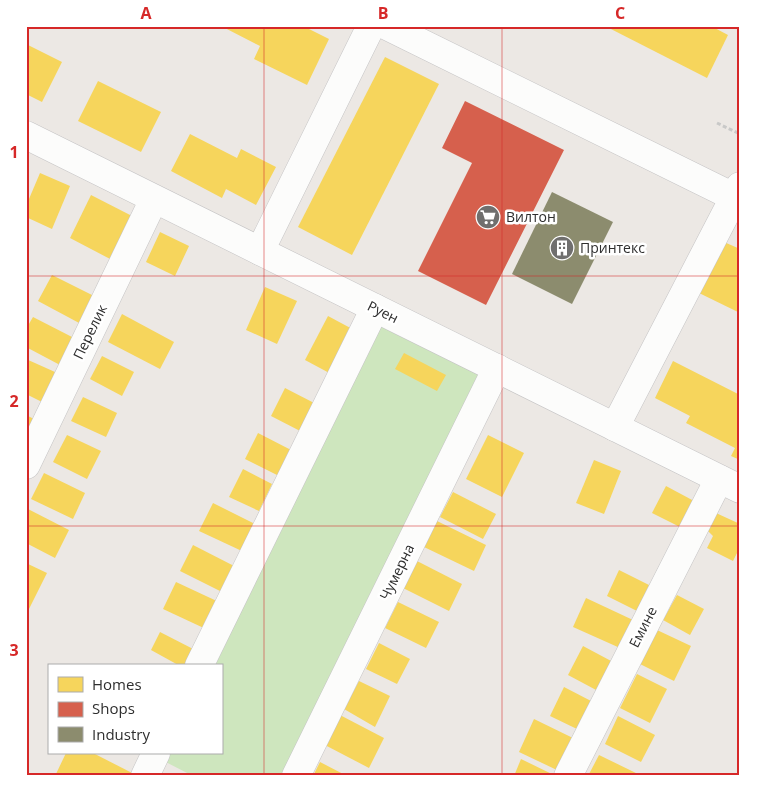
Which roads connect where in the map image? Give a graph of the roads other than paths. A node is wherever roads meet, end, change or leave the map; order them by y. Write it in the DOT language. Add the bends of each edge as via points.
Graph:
graph roads {
  1 [pos="371,26"];
  2 [pos="387,26"];
  3 [pos="26,135"];
  4 [pos="738,194"];
  5 [pos="154,199"];
  6 [pos="260,251"];
  7 [pos="376,308"];
  8 [pos="497,368"];
  9 [pos="615,427"];
  10 [pos="26,465"];
  11 [pos="729,484"];
  12 [pos="200,664"];
  13 [pos="156,754"];
  14 [pos="145,776"];
  15 [pos="296,776"];
  16 [pos="568,776"];
  1 -- 6 [label="street"];
  2 -- 4 [label="street"];
  3 -- 5 [label="street, Руен"];
  4 -- 9 [label="street"];
  5 -- 6 [label="street, Руен"];
  5 -- 10 [label="street, Перелик"];
  6 -- 7 [label="street, Руен"];
  7 -- 8 [label="street, Руен"];
  7 -- 12 [label="street"];
  8 -- 9 [label="street, Руен"];
  8 -- 15 [label="street, Чумерна"];
  9 -- 11 [label="street, Руен"];
  11 -- 16 [label="street, Емине"];
  13 -- 14 [label="street"];
}
